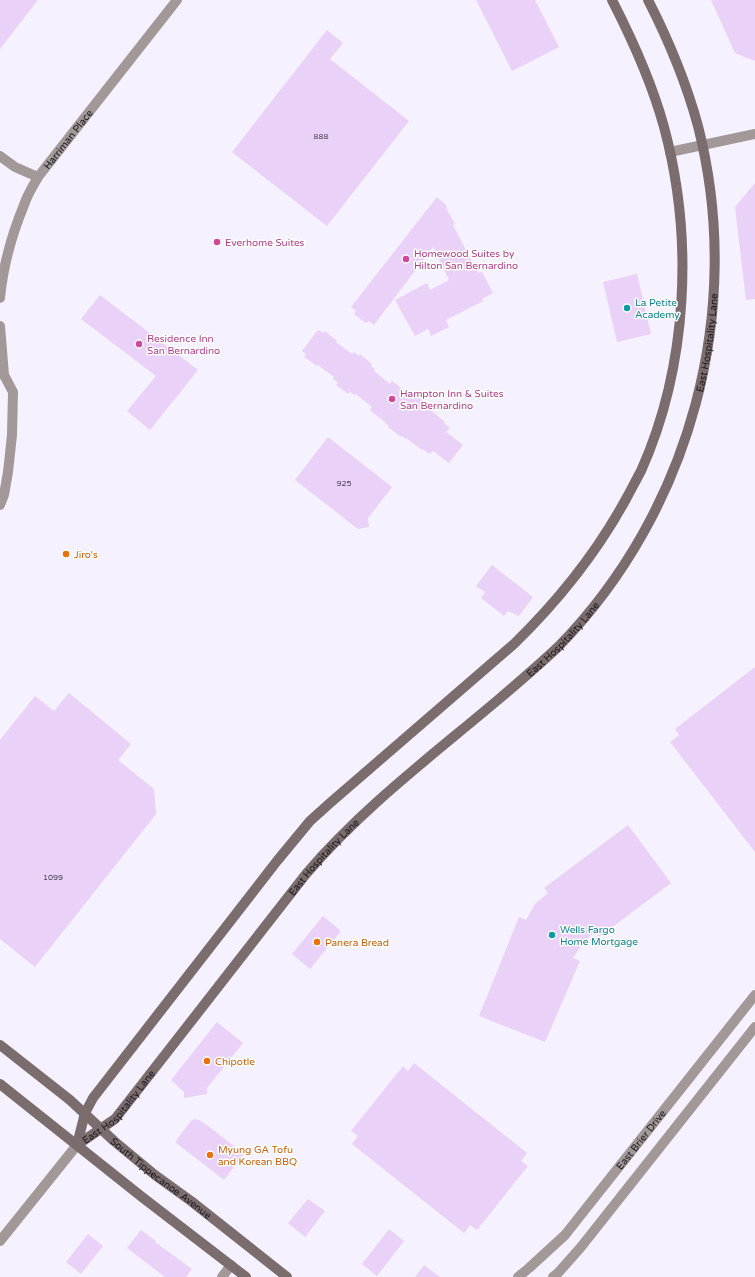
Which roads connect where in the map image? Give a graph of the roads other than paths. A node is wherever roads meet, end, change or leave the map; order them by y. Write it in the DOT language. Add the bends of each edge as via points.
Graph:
graph roads {
  1 [pos="177,0"];
  2 [pos="612,0"];
  3 [pos="648,0"];
  4 [pos="755,134"];
  5 [pos="702,145"];
  6 [pos="670,152"];
  7 [pos="0,156"];
  8 [pos="38,177"];
  9 [pos="0,298"];
  10 [pos="0,326"];
  11 [pos="4,375"];
  12 [pos="0,386"];
  13 [pos="0,505"];
  14 [pos="755,994"];
  15 [pos="755,1027"];
  16 [pos="0,1045"];
  17 [pos="0,1084"];
  18 [pos="84,1113"];
  19 [pos="102,1129"];
  20 [pos="77,1145"];
  21 [pos="0,1241"];
  22 [pos="231,1265"];
  23 [pos="222,1277"];
  24 [pos="246,1277"];
  25 [pos="287,1277"];
  26 [pos="518,1277"];
  27 [pos="553,1277"];
  1 -- 8 [label="street, Harriman Place"];
  2 -- 6 [label="main road, East Hospitality Lane" via="633,42 656,99"];
  3 -- 5 [label="main road, East Hospitality Lane" via="676,58"];
  4 -- 5 [label="street"];
  5 -- 6 [label="street"];
  5 -- 19 [label="main road, East Hospitality Lane" via="711,198 715,266 714,300 706,361 686,440 668,484 631,554 582,620 557,647 331,845 115,1119"];
  6 -- 18 [label="main road, East Hospitality Lane" via="682,231 679,329 674,359 654,438 640,472 605,536 560,597 514,644 310,821 93,1098"];
  7 -- 8 [label="street" via="15,167"];
  8 -- 9 [label="street, Harriman Place" via="24,204 12,238"];
  10 -- 11 [label="street"];
  11 -- 12 [label="street"];
  11 -- 13 [label="street" via="13,392 12,434 8,472"];
  14 -- 26 [label="street, East Brier Drive" via="565,1234"];
  15 -- 27 [label="street, East Brier Drive" via="581,1247"];
  16 -- 18 [label="main road, South Tippecanoe Avenue"];
  17 -- 20 [label="main road"];
  18 -- 19 [label="main road, South Tippecanoe Avenue"];
  18 -- 20 [label="main road, East Hospitality Lane"];
  19 -- 20 [label="main road, East Hospitality Lane"];
  19 -- 25 [label="main road, South Tippecanoe Avenue" via="155,1175"];
  20 -- 21 [label="street"];
  20 -- 22 [label="main road"];
  22 -- 23 [label="street"];
  22 -- 24 [label="main road"];
}
